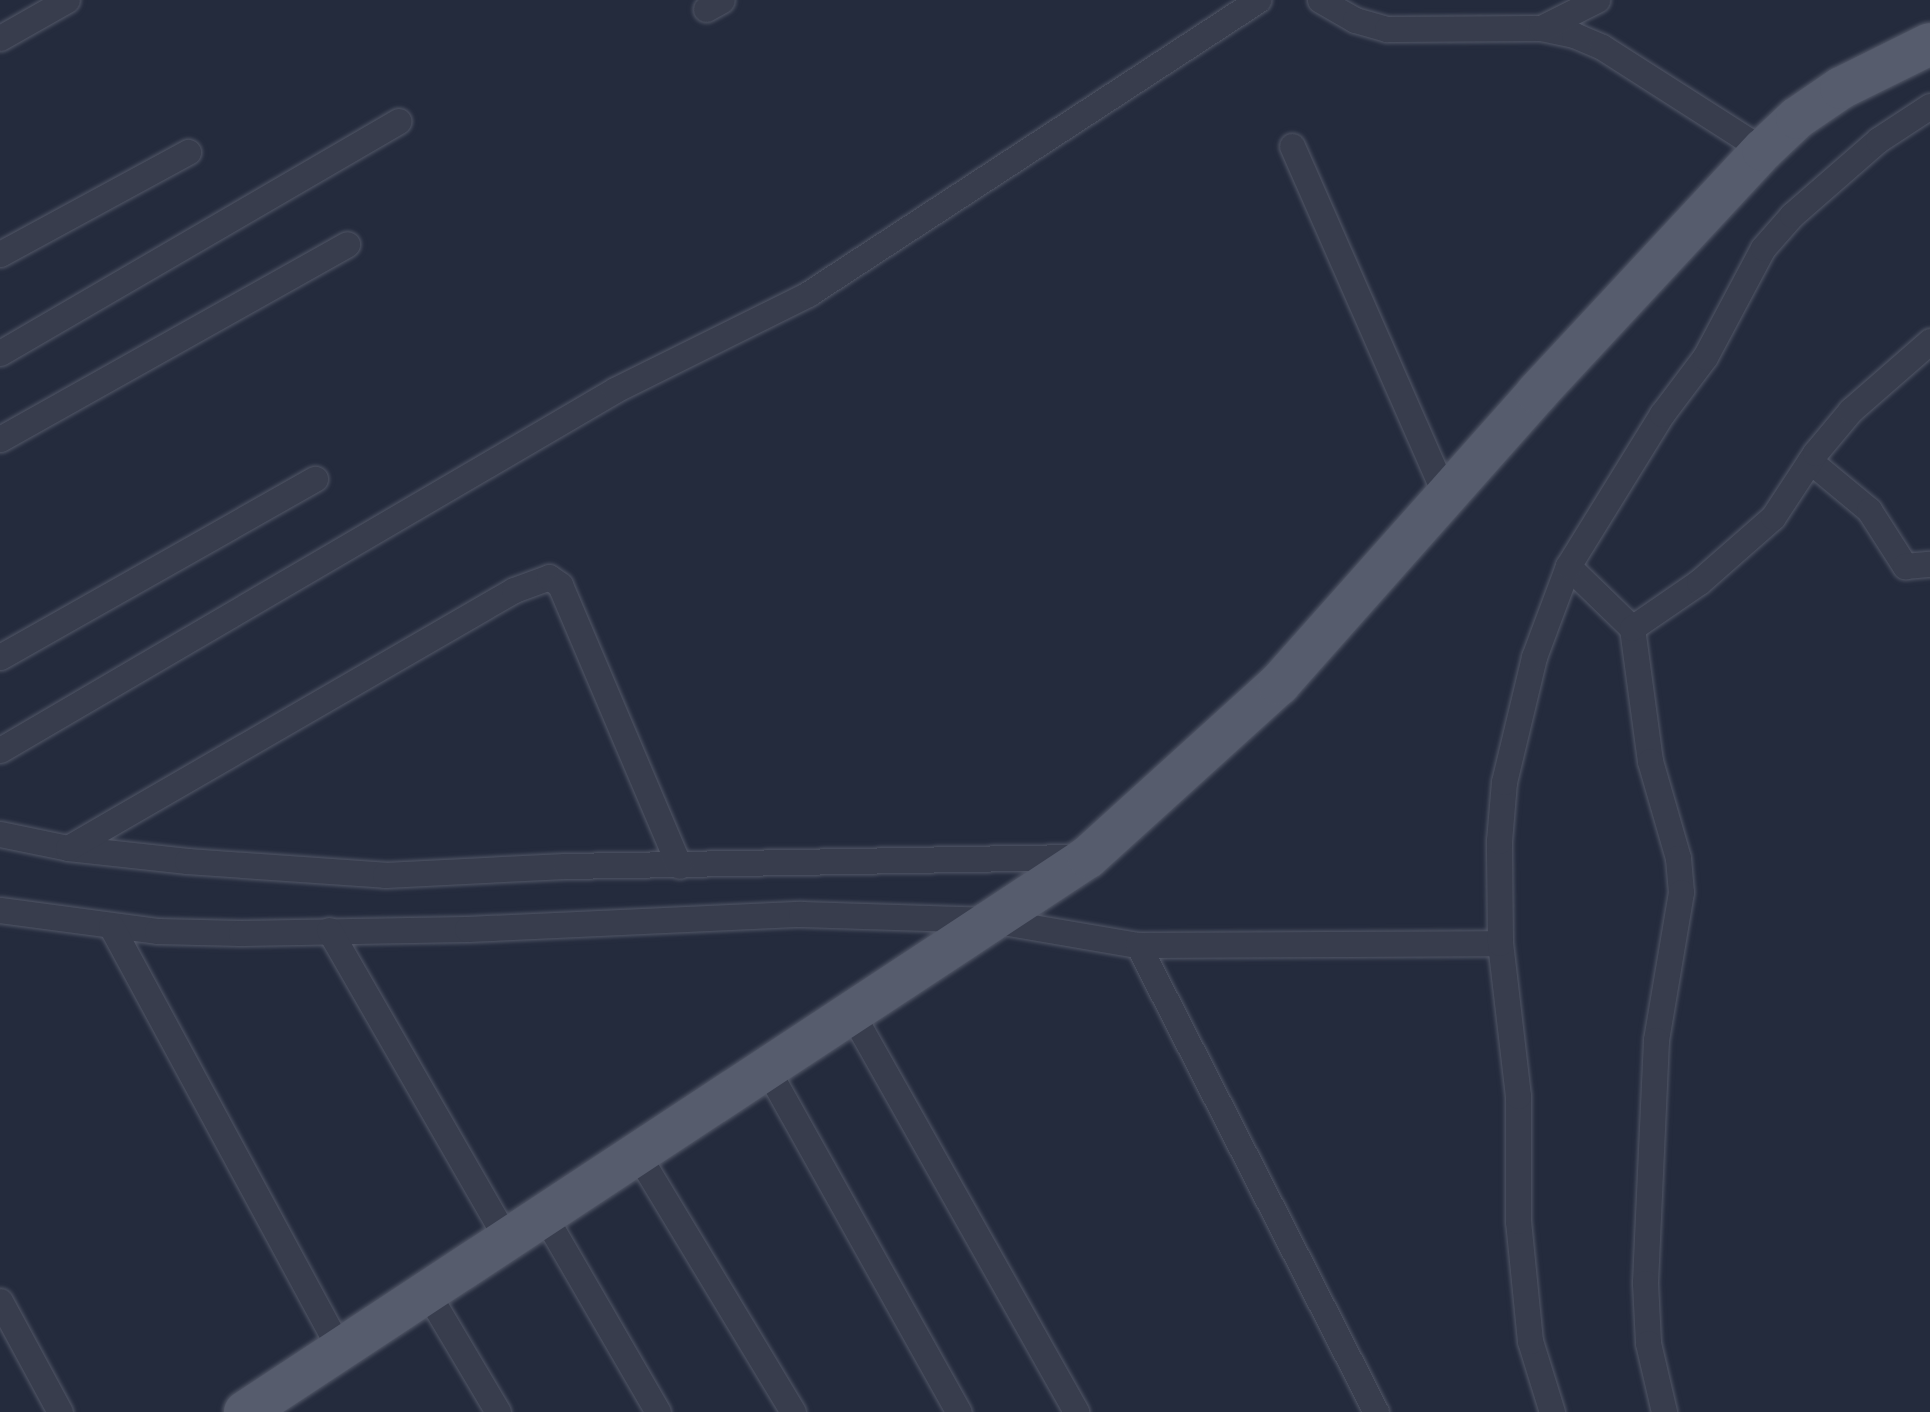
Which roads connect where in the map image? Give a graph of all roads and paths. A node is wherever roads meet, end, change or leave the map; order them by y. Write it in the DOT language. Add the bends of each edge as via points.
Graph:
graph roads {
  1 [pos="67,0"];
  2 [pos="1258,0"];
  3 [pos="1320,0"];
  4 [pos="1597,0"];
  5 [pos="1541,28"];
  6 [pos="0,38"];
  7 [pos="1930,44"];
  8 [pos="1930,106"];
  9 [pos="398,121"];
  10 [pos="1292,146"];
  11 [pos="1763,150"];
  12 [pos="188,152"];
  13 [pos="347,244"];
  14 [pos="0,254"];
  15 [pos="1930,341"];
  16 [pos="0,352"];
  17 [pos="0,439"];
  18 [pos="1810,461"];
  19 [pos="315,479"];
  20 [pos="1445,495"];
  21 [pos="1930,564"];
  22 [pos="1568,566"];
  23 [pos="1632,628"];
  24 [pos="0,657"];
  25 [pos="0,750"];
  26 [pos="0,834"];
  27 [pos="68,848"];
  28 [pos="1088,857"];
  29 [pos="678,866"];
  30 [pos="0,910"];
  31 [pos="991,920"];
  32 [pos="111,926"];
  33 [pos="329,930"];
  34 [pos="1500,943"];
  35 [pos="1138,945"];
  36 [pos="851,1012"];
  37 [pos="767,1069"];
  38 [pos="638,1154"];
  39 [pos="545,1216"];
  40 [pos="508,1241"];
  41 [pos="428,1294"];
  42 [pos="0,1302"];
  43 [pos="340,1350"];
  44 [pos="1547,1410"];
  45 [pos="60,1412"];
  46 [pos="244,1412"];
  47 [pos="498,1412"];
  48 [pos="658,1412"];
  49 [pos="793,1412"];
  50 [pos="959,1412"];
  51 [pos="1076,1412"];
  52 [pos="1376,1412"];
  53 [pos="1664,1412"];
  1 -- 6 [label="street"];
  2 -- 25 [label="street" via="808,294 615,390"];
  3 -- 5 [label="street" via="1387,29"];
  4 -- 5 [label="street"];
  5 -- 11 [label="street" via="1602,47"];
  7 -- 11 [label="main road" via="1842,88"];
  8 -- 22 [label="street" via="1878,140 1763,248 1704,356"];
  9 -- 16 [label="street"];
  10 -- 20 [label="street"];
  11 -- 20 [label="main road"];
  12 -- 14 [label="street"];
  13 -- 17 [label="street"];
  15 -- 18 [label="street" via="1851,410"];
  18 -- 21 [label="street" via="1869,510 1906,566"];
  18 -- 23 [label="street" via="1773,517 1699,582"];
  19 -- 24 [label="street"];
  20 -- 28 [label="main road" via="1279,684"];
  22 -- 23 [label="street"];
  22 -- 34 [label="street" via="1534,657 1504,782"];
  23 -- 53 [label="street" via="1644,729 1681,892 1656,1040 1644,1283 1648,1342"];
  26 -- 27 [label="street"];
  27 -- 29 [label="street" via="385,875"];
  27 -- 29 [label="street" via="514,590 549,577 560,585"];
  28 -- 29 [label="street"];
  28 -- 31 [label="main road"];
  30 -- 32 [label="street"];
  31 -- 33 [label="street" via="801,914"];
  31 -- 35 [label="street"];
  31 -- 36 [label="main road"];
  32 -- 33 [label="street"];
  32 -- 43 [label="street"];
  33 -- 40 [label="street"];
  34 -- 35 [label="street"];
  34 -- 44 [label="street" via="1518,1096 1518,1221 1530,1341"];
  35 -- 52 [label="street"];
  36 -- 37 [label="main road"];
  36 -- 51 [label="street"];
  37 -- 38 [label="main road"];
  37 -- 50 [label="street"];
  38 -- 39 [label="main road"];
  38 -- 49 [label="street"];
  39 -- 40 [label="main road"];
  39 -- 48 [label="street"];
  40 -- 41 [label="main road"];
  41 -- 43 [label="main road"];
  41 -- 47 [label="street"];
  42 -- 45 [label="street"];
  43 -- 46 [label="main road"];
}
